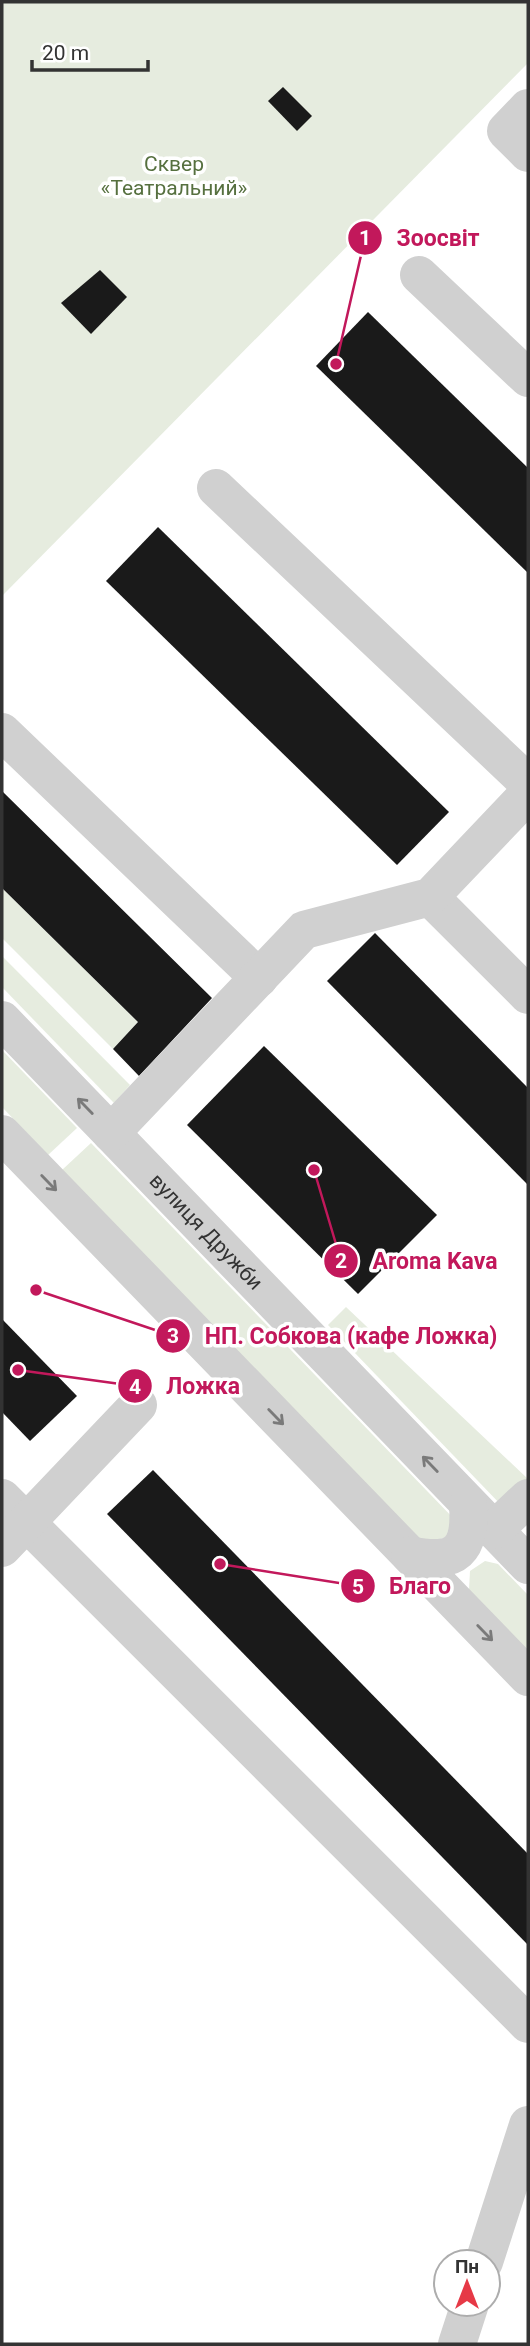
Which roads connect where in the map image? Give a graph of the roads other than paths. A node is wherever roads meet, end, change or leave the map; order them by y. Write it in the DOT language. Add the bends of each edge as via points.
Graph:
graph roads {
  1 [pos="528,108"];
  2 [pos="528,153"];
  3 [pos="419,275"];
  4 [pos="528,378"];
  5 [pos="216,488"];
  6 [pos="2,732"];
  7 [pos="528,783"];
  8 [pos="528,794"];
  9 [pos="430,897"];
  10 [pos="259,978"];
  11 [pos="528,996"];
  12 [pos="2,1020"];
  13 [pos="111,1133"];
  14 [pos="2,1134"];
  15 [pos="138,1405"];
  16 [pos="528,1498"];
  17 [pos="10,1523"];
  18 [pos="502,1538"];
  19 [pos="410,1555"];
  20 [pos="457,1604"];
  21 [pos="528,1677"];
  22 [pos="528,2024"];
  23 [pos="528,2125"];
  24 [pos="488,2248"];
  25 [pos="465,2318"];
  26 [pos="457,2344"];
  1 -- 2 [label="street" via="506,131"];
  3 -- 4 [label="street"];
  5 -- 7 [label="street"];
  6 -- 10 [label="street"];
  8 -- 9 [label="street"];
  9 -- 10 [label="street" via="304,930"];
  9 -- 11 [label="street"];
  10 -- 13 [label="street"];
  13 -- 12 [label="street, вулиця Дружби, one-way"];
  18 -- 13 [label="street, вулиця Дружби, one-way"];
  14 -- 19 [label="street, one-way"];
  15 -- 17 [label="street"];
  16 -- 18 [label="street"];
  17 -- 22 [label="street"];
  18 -- 19 [label="street" via="470,1527 467,1541 448,1558"];
  18 -- 20 [label="street" via="494,1549 480,1551 461,1567"];
  19 -- 20 [label="street"];
  20 -- 21 [label="street, one-way"];
  23 -- 24 [label="street"];
  25 -- 26 [label="street"];
}
